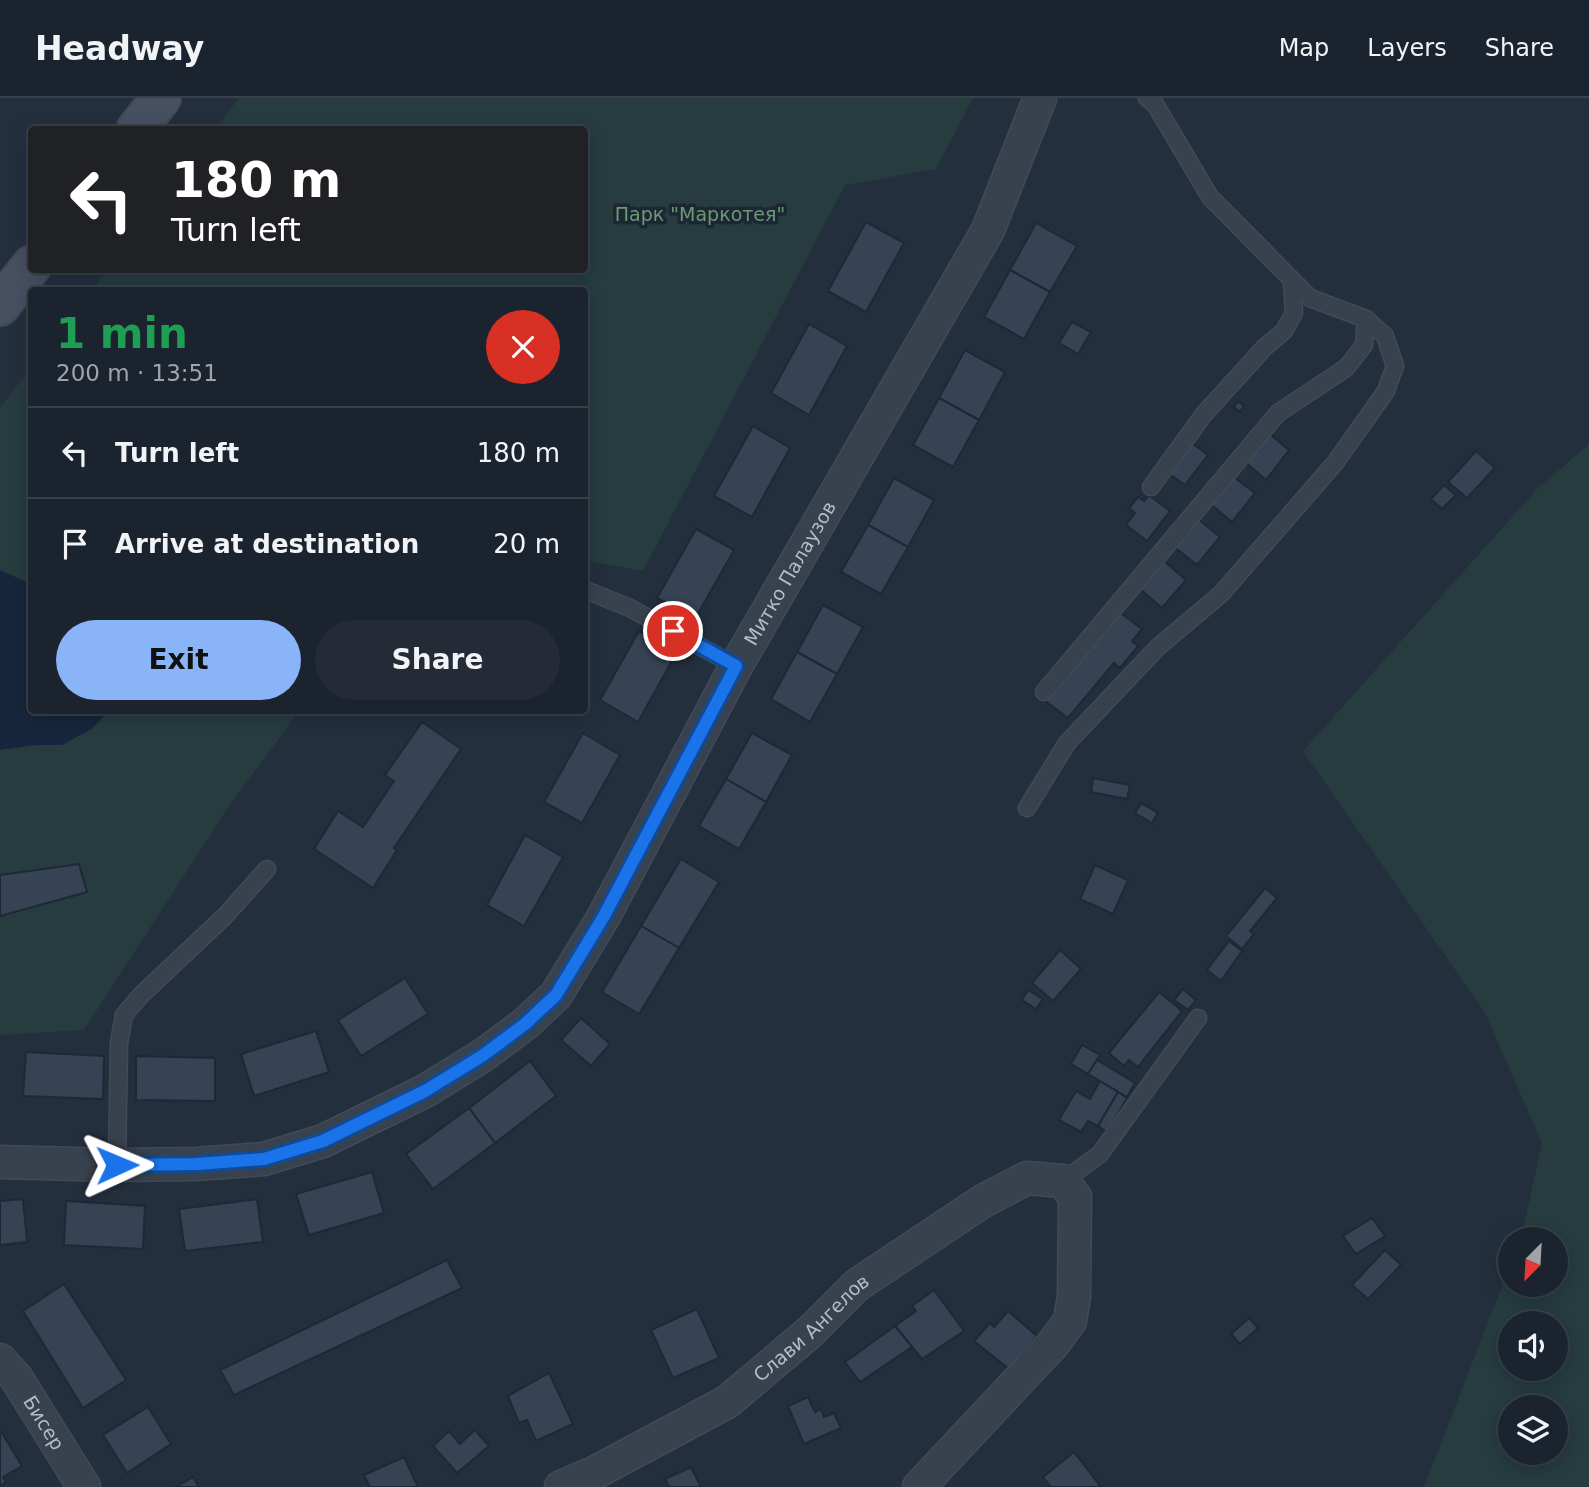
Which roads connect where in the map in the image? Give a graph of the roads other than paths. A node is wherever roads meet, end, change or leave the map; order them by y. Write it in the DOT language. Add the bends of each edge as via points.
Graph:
graph roads {
  1 [pos="160,98"];
  2 [pos="1040,98"];
  3 [pos="1147,98"];
  4 [pos="139,126"];
  5 [pos="28,270"];
  6 [pos="1292,282"];
  7 [pos="0,306"];
  8 [pos="1366,319"];
  9 [pos="1151,487"];
  10 [pos="588,591"];
  11 [pos="736,666"];
  12 [pos="1044,692"];
  13 [pos="1027,808"];
  14 [pos="267,869"];
  15 [pos="1198,1018"];
  16 [pos="0,1162"];
  17 [pos="117,1165"];
  18 [pos="1063,1181"];
  19 [pos="0,1360"];
  20 [pos="84,1487"];
  21 [pos="561,1487"];
  22 [pos="919,1487"];
  1 -- 4 [label="street"];
  2 -- 11 [label="street, Митко Палаузов" via="988,230"];
  3 -- 6 [label="lane" via="1155,104 1210,197"];
  5 -- 7 [label="street"];
  6 -- 8 [label="lane" via="1310,298"];
  6 -- 9 [label="lane" via="1294,313 1284,331 1204,414"];
  8 -- 12 [label="lane" via="1364,345 1346,368 1278,413"];
  8 -- 13 [label="lane" via="1385,336 1395,366 1386,391 1335,463 1221,594 1158,647 1067,743"];
  10 -- 11 [label="lane" via="631,608"];
  11 -- 17 [label="street, Митко Палаузов" via="604,916 556,995 525,1024 425,1091 323,1141 264,1159"];
  14 -- 17 [label="lane" via="124,1015 119,1043"];
  15 -- 18 [label="lane" via="1100,1154"];
  16 -- 17 [label="street, Митко Палаузов"];
  18 -- 21 [label="street, Слави Ангелов" via="1027,1178 983,1201 858,1285 727,1402"];
  18 -- 22 [label="street" via="1075,1198 1070,1321"];
  19 -- 20 [label="street, Бисер" via="17,1379"];
}
